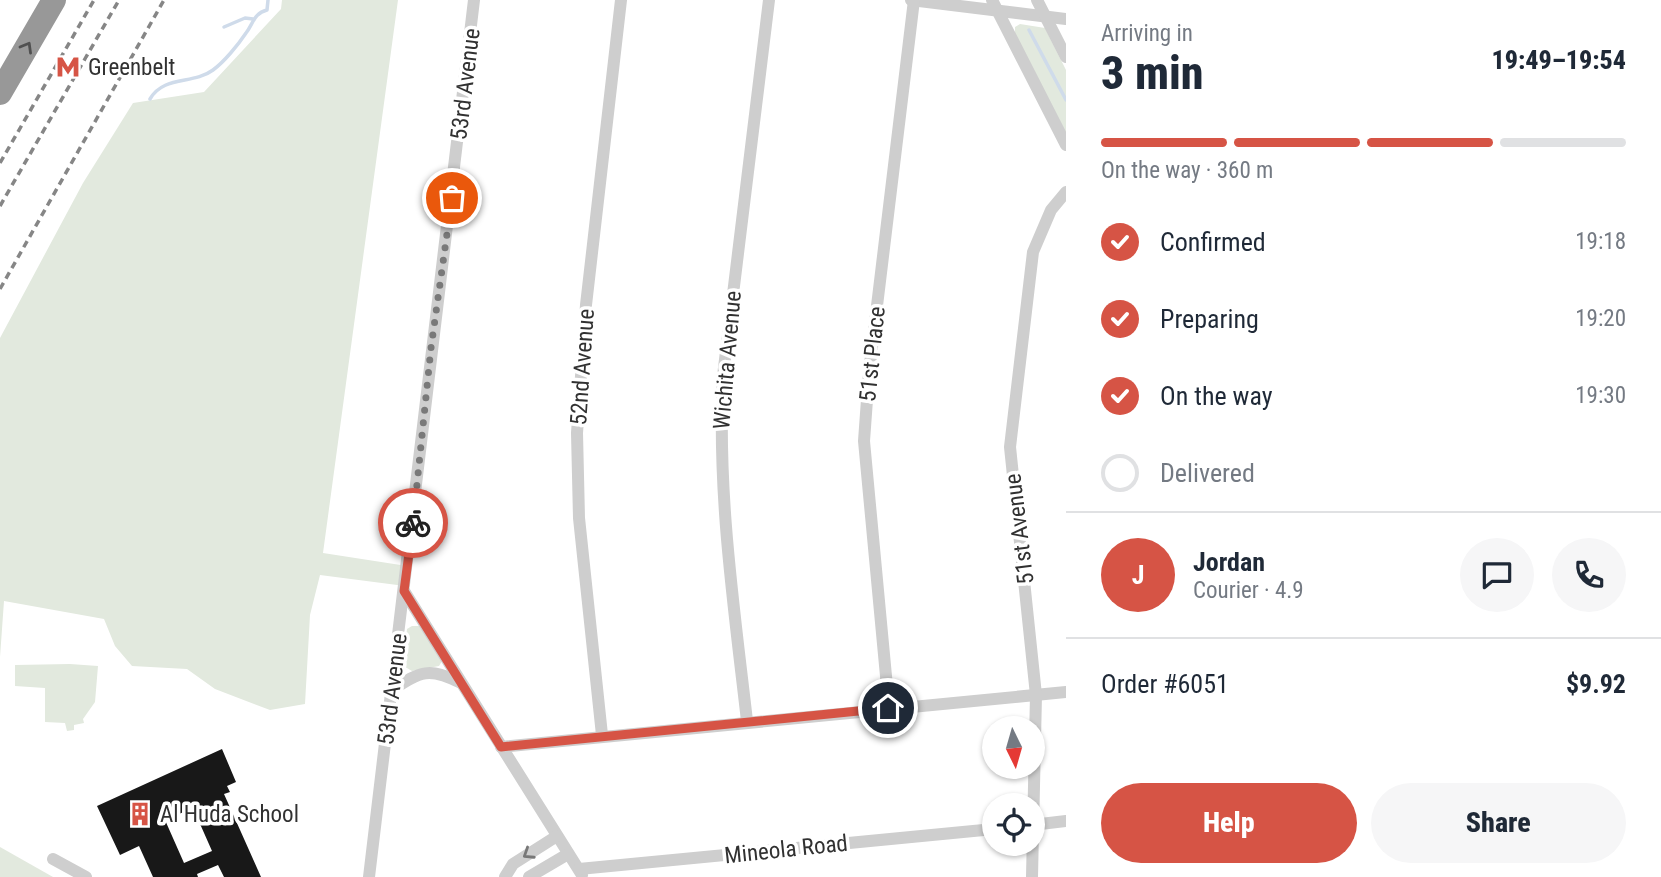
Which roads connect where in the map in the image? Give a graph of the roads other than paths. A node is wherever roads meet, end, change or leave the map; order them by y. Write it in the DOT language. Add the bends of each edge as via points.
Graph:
graph roads {
  1 [pos="54,0"];
  2 [pos="474,0"];
  3 [pos="621,0"];
  4 [pos="769,0"];
  5 [pos="913,0"];
  6 [pos="1037,0"];
  7 [pos="995,5"];
  8 [pos="1046,17"];
  9 [pos="1066,19"];
  10 [pos="1066,57"];
  11 [pos="0,93"];
  12 [pos="1066,145"];
  13 [pos="1066,192"];
  14 [pos="404,591"];
  15 [pos="463,684"];
  16 [pos="392,690"];
  17 [pos="1066,692"];
  18 [pos="1036,695"];
  19 [pos="888,708"];
  20 [pos="747,721"];
  21 [pos="602,735"];
  22 [pos="501,747"];
  23 [pos="1034,793"];
  24 [pos="1066,821"];
  25 [pos="1045,824"];
  26 [pos="982,829"];
  27 [pos="557,836"];
  28 [pos="568,854"];
  29 [pos="1032,856"];
  30 [pos="53,859"];
  31 [pos="581,873"];
  32 [pos="86,877"];
  33 [pos="369,877"];
  34 [pos="505,877"];
  35 [pos="529,877"];
  36 [pos="1032,877"];
  11 -- 1 [label="highway, one-way"];
  2 -- 14 [label="street, 53rd Avenue"];
  3 -- 21 [label="street, 52nd Avenue" via="577,433 579,518"];
  4 -- 20 [label="street, Wichita Avenue" via="723,376 720,438"];
  5 -- 7 [label="street"];
  5 -- 19 [label="street, 51st Place" via="864,441"];
  6 -- 8 [label="street"];
  7 -- 8 [label="street"];
  7 -- 12 [label="street"];
  8 -- 9 [label="street"];
  8 -- 10 [label="street"];
  13 -- 18 [label="street, 51st Avenue" via="1051,210 1032,252 1010,447"];
  14 -- 15 [label="street"];
  14 -- 16 [label="street, 53rd Avenue"];
  15 -- 16 [label="street" via="440,673 415,675"];
  15 -- 22 [label="street"];
  16 -- 33 [label="street, 53rd Avenue"];
  17 -- 18 [label="street"];
  18 -- 19 [label="street"];
  18 -- 23 [label="street, 51st Avenue"];
  19 -- 20 [label="street"];
  20 -- 21 [label="street"];
  21 -- 22 [label="street"];
  22 -- 27 [label="street"];
  24 -- 25 [label="street"];
  26 -- 31 [label="street, Mineola Road"];
  27 -- 28 [label="street"];
  27 -- 34 [label="street, one-way" via="513,864"];
  28 -- 31 [label="street"];
  28 -- 35 [label="street"];
  29 -- 36 [label="street, 51st Avenue"];
  30 -- 32 [label="street"];
}
